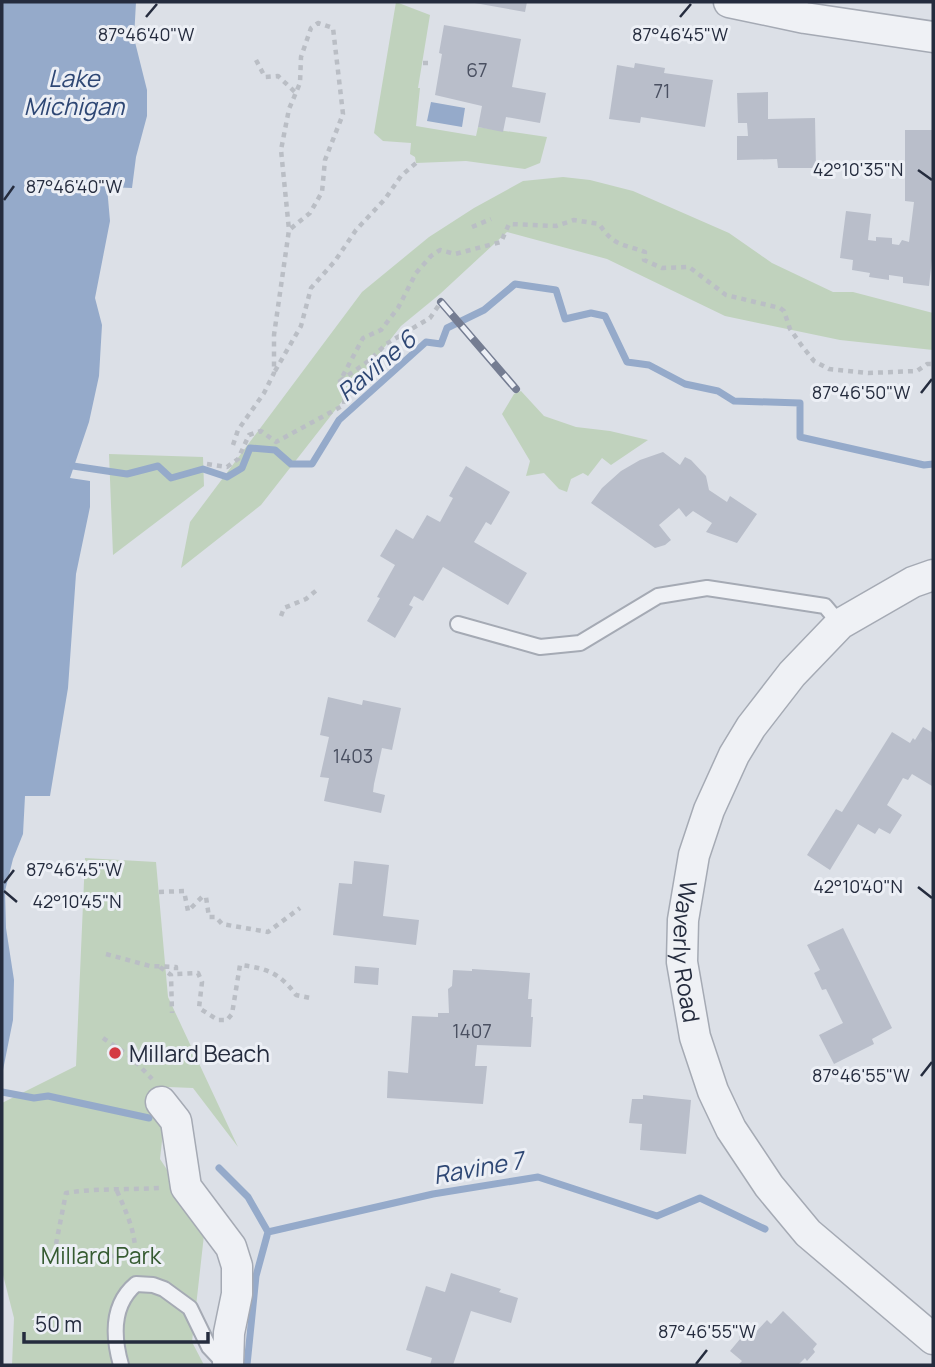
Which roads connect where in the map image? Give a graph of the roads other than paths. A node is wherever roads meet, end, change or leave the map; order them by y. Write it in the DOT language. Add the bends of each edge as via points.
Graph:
graph roads {
  1 [pos="729,2"];
  2 [pos="933,37"];
  3 [pos="933,575"];
  4 [pos="458,624"];
  5 [pos="840,624"];
  6 [pos="161,1102"];
  7 [pos="933,1339"];
  8 [pos="121,1365"];
  9 [pos="227,1365"];
  1 -- 2 [label="street"];
  3 -- 5 [label="street, Waverly Road"];
  4 -- 5 [label="lane" via="540,647 580,643 658,596 707,588 825,606"];
  5 -- 7 [label="street, Waverly Road" via="792,674 734,755 694,856 681,962 695,1037 713,1091 731,1129 769,1186 808,1233"];
  6 -- 9 [label="street" via="176,1121 186,1187 231,1247 236,1266 237,1294"];
  8 -- 9 [label="lane" via="115,1328 120,1302 136,1284 153,1284 190,1308 209,1347"];
}
